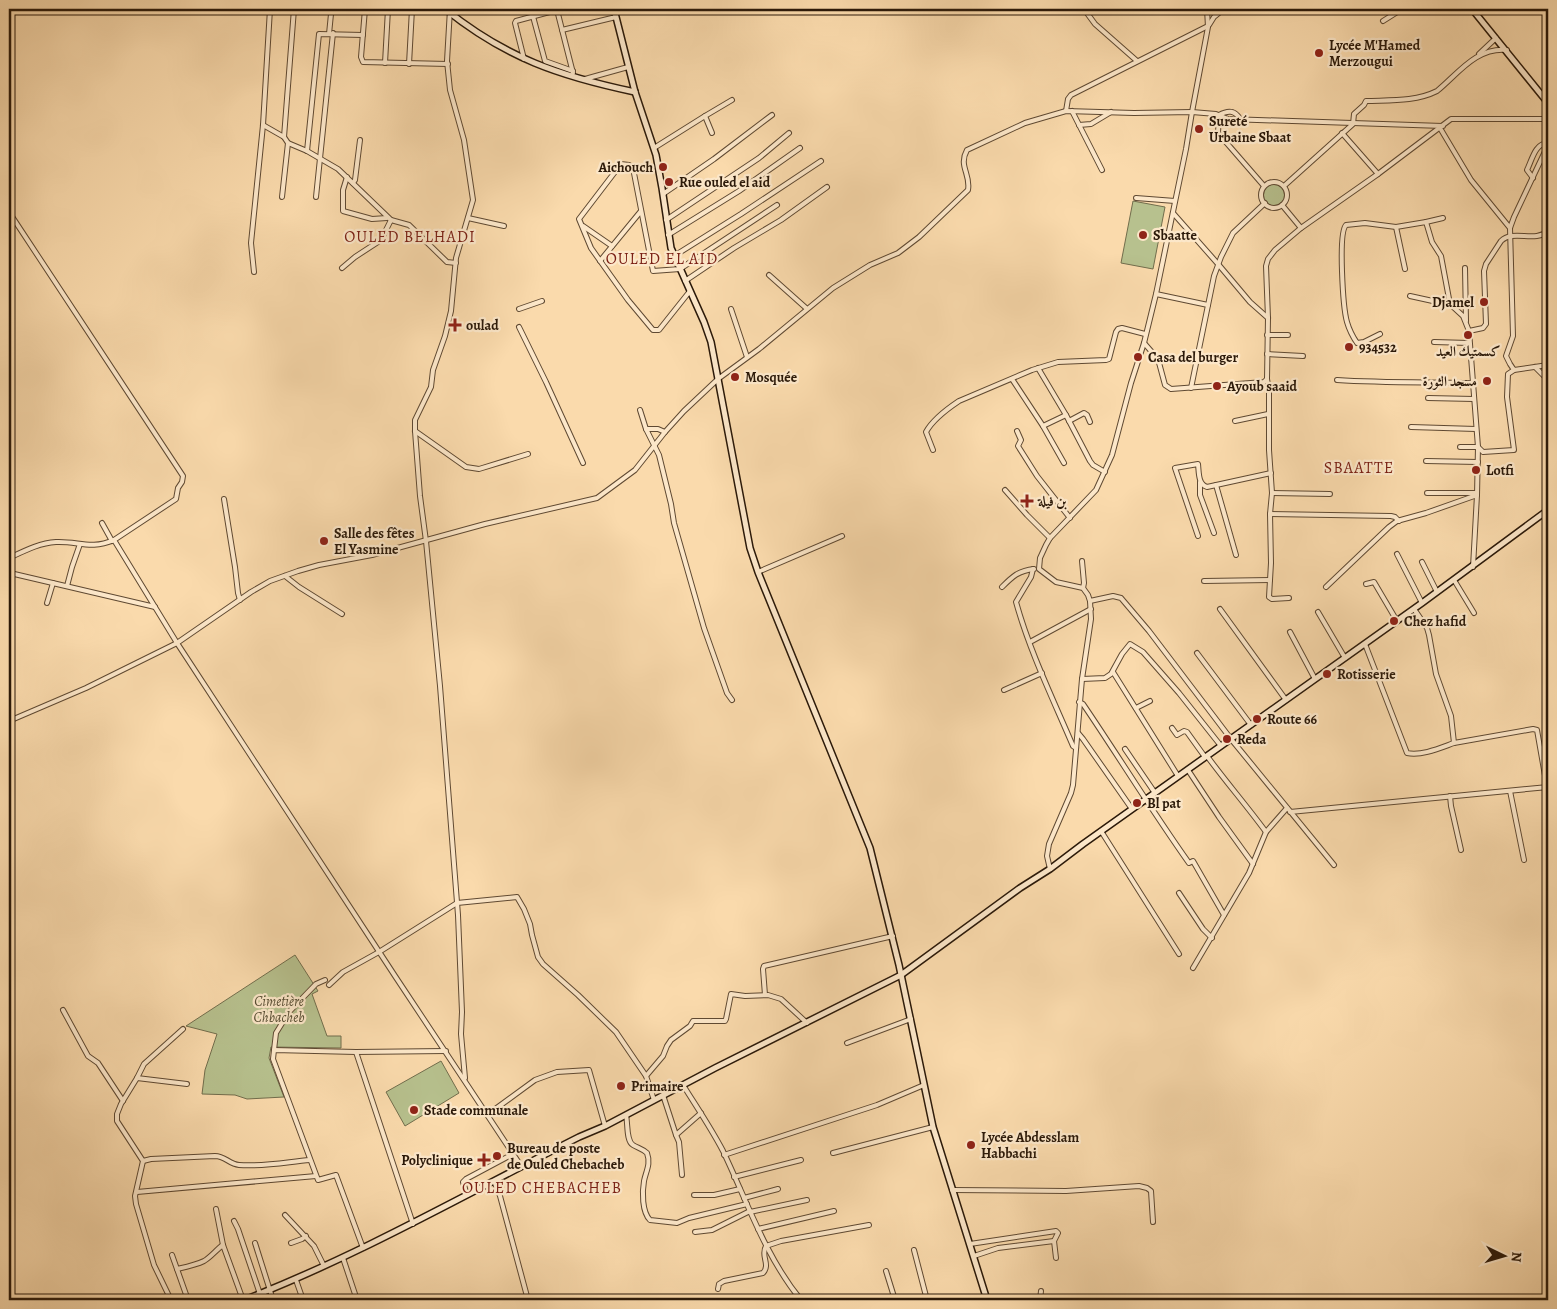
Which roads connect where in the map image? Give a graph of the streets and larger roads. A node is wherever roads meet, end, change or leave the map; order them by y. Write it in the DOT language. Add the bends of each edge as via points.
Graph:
graph roads {
  1 [pos="270,9"];
  2 [pos="294,9"];
  3 [pos="365,9"];
  4 [pos="388,9"];
  5 [pos="412,9"];
  6 [pos="531,9"];
  7 [pos="614,9"];
  8 [pos="1084,9"];
  9 [pos="1207,9"];
  10 [pos="1224,9"];
  11 [pos="1402,9"];
  12 [pos="1473,9"];
  13 [pos="448,10"];
  14 [pos="557,10"];
  15 [pos="331,14"];
  16 [pos="533,16"];
  17 [pos="616,17"];
  18 [pos="1383,21"];
  19 [pos="1208,27"];
  20 [pos="562,30"];
  21 [pos="331,33"];
  22 [pos="363,35"];
  23 [pos="1496,38"];
  24 [pos="1507,50"];
  25 [pos="1478,56"];
  26 [pos="524,59"];
  27 [pos="1137,61"];
  28 [pos="385,63"];
  29 [pos="409,64"];
  30 [pos="448,64"];
  31 [pos="628,67"];
  32 [pos="573,71"];
  33 [pos="575,78"];
  34 [pos="581,80"];
  35 [pos="635,92"];
  36 [pos="732,100"];
  37 [pos="1548,102"];
  38 [pos="1066,111"];
  39 [pos="1072,111"];
  40 [pos="1111,112"];
  41 [pos="1192,112"];
  42 [pos="1219,115"];
  43 [pos="705,116"];
  44 [pos="772,116"];
  45 [pos="1240,119"];
  46 [pos="1548,119"];
  47 [pos="1353,124"];
  48 [pos="263,125"];
  49 [pos="1079,125"];
  50 [pos="1440,126"];
  51 [pos="712,133"];
  52 [pos="789,133"];
  53 [pos="1342,133"];
  54 [pos="284,137"];
  55 [pos="360,140"];
  56 [pos="288,143"];
  57 [pos="1548,144"];
  58 [pos="654,148"];
  59 [pos="800,148"];
  60 [pos="307,151"];
  61 [pos="321,159"];
  62 [pos="821,161"];
  63 [pos="1102,170"];
  64 [pos="1378,174"];
  65 [pos="347,177"];
  66 [pos="1533,178"];
  67 [pos="353,183"];
  68 [pos="1264,186"];
  69 [pos="1284,186"];
  70 [pos="826,187"];
  71 [pos="663,194"];
  72 [pos="282,197"];
  73 [pos="316,197"];
  74 [pos="1136,198"];
  75 [pos="1175,201"];
  76 [pos="1264,203"];
  77 [pos="777,205"];
  78 [pos="1282,205"];
  79 [pos="641,211"];
  80 [pos="9,212"];
  81 [pos="1173,213"];
  82 [pos="468,218"];
  83 [pos="1443,218"];
  84 [pos="390,219"];
  85 [pos="666,220"];
  86 [pos="1426,222"];
  87 [pos="582,225"];
  88 [pos="504,226"];
  89 [pos="1396,227"];
  90 [pos="1301,228"];
  91 [pos="1510,228"];
  92 [pos="1548,231"];
  93 [pos="668,236"];
  94 [pos="1510,236"];
  95 [pos="612,246"];
  96 [pos="674,256"];
  97 [pos="600,261"];
  98 [pos="456,262"];
  99 [pos="1218,264"];
  100 [pos="342,268"];
  101 [pos="1465,268"];
  102 [pos="680,269"];
  103 [pos="1405,269"];
  104 [pos="254,272"];
  105 [pos="769,275"];
  106 [pos="686,281"];
  107 [pos="690,290"];
  108 [pos="1156,294"];
  109 [pos="1410,296"];
  110 [pos="542,301"];
  111 [pos="1208,305"];
  112 [pos="1451,305"];
  113 [pos="806,308"];
  114 [pos="731,309"];
  115 [pos="519,310"];
  116 [pos="1268,318"];
  117 [pos="1466,322"];
  118 [pos="519,327"];
  119 [pos="1469,331"];
  120 [pos="1145,334"];
  121 [pos="1380,334"];
  122 [pos="1288,335"];
  123 [pos="1267,336"];
  124 [pos="1434,342"];
  125 [pos="1144,343"];
  126 [pos="1469,343"];
  127 [pos="1267,354"];
  128 [pos="1303,356"];
  129 [pos="748,357"];
  130 [pos="1548,365"];
  131 [pos="1535,367"];
  132 [pos="1038,368"];
  133 [pos="1514,370"];
  134 [pos="718,379"];
  135 [pos="1012,379"];
  136 [pos="1267,379"];
  137 [pos="1337,380"];
  138 [pos="1548,380"];
  139 [pos="1472,383"];
  140 [pos="1191,388"];
  141 [pos="1428,398"];
  142 [pos="1474,399"];
  143 [pos="640,410"];
  144 [pos="1268,414"];
  145 [pos="1066,416"];
  146 [pos="1068,421"];
  147 [pos="1235,421"];
  148 [pos="1090,422"];
  149 [pos="1043,426"];
  150 [pos="1411,428"];
  151 [pos="646,429"];
  152 [pos="1476,429"];
  153 [pos="415,431"];
  154 [pos="1017,431"];
  155 [pos="665,432"];
  156 [pos="654,446"];
  157 [pos="1460,447"];
  158 [pos="1478,447"];
  159 [pos="933,450"];
  160 [pos="528,454"];
  161 [pos="1426,461"];
  162 [pos="1478,462"];
  163 [pos="583,463"];
  164 [pos="1064,463"];
  165 [pos="1105,472"];
  166 [pos="1271,474"];
  167 [pos="1200,482"];
  168 [pos="1216,485"];
  169 [pos="1005,490"];
  170 [pos="1272,493"];
  171 [pos="1427,493"];
  172 [pos="1330,494"];
  173 [pos="1478,494"];
  174 [pos="224,499"];
  175 [pos="1548,510"];
  176 [pos="1270,514"];
  177 [pos="1070,518"];
  178 [pos="1399,521"];
  179 [pos="102,523"];
  180 [pos="1214,533"];
  181 [pos="842,536"];
  182 [pos="1198,536"];
  183 [pos="1050,538"];
  184 [pos="113,540"];
  185 [pos="426,540"];
  186 [pos="80,544"];
  187 [pos="1397,554"];
  188 [pos="1236,555"];
  189 [pos="9,558"];
  190 [pos="1082,561"];
  191 [pos="1422,562"];
  192 [pos="1473,567"];
  193 [pos="1033,569"];
  194 [pos="1038,569"];
  195 [pos="9,570"];
  196 [pos="758,572"];
  197 [pos="285,576"];
  198 [pos="1270,580"];
  199 [pos="1454,580"];
  200 [pos="1204,581"];
  201 [pos="53,583"];
  202 [pos="1366,584"];
  203 [pos="66,586"];
  204 [pos="1002,587"];
  205 [pos="1326,587"];
  206 [pos="1083,588"];
  207 [pos="1437,592"];
  208 [pos="1290,598"];
  209 [pos="240,600"];
  210 [pos="1090,601"];
  211 [pos="47,603"];
  212 [pos="1422,603"];
  213 [pos="155,607"];
  214 [pos="1091,609"];
  215 [pos="1220,609"];
  216 [pos="1414,609"];
  217 [pos="1318,612"];
  218 [pos="1474,613"];
  219 [pos="342,614"];
  220 [pos="1397,621"];
  221 [pos="1290,632"];
  222 [pos="1030,642"];
  223 [pos="177,643"];
  224 [pos="1366,644"];
  225 [pos="1197,653"];
  226 [pos="1345,658"];
  227 [pos="1114,671"];
  228 [pos="1042,673"];
  229 [pos="1082,678"];
  230 [pos="1315,680"];
  231 [pos="1004,690"];
  232 [pos="732,700"];
  233 [pos="1286,700"];
  234 [pos="1150,701"];
  235 [pos="1080,702"];
  236 [pos="1136,708"];
  237 [pos="9,721"];
  238 [pos="1251,725"];
  239 [pos="1172,728"];
  240 [pos="1078,733"];
  241 [pos="1231,739"];
  242 [pos="1454,743"];
  243 [pos="1220,746"];
  244 [pos="1076,748"];
  245 [pos="1125,749"];
  246 [pos="1206,757"];
  247 [pos="1188,770"];
  248 [pos="1178,776"];
  249 [pos="1548,787"];
  250 [pos="1510,790"];
  251 [pos="1155,793"];
  252 [pos="1450,796"];
  253 [pos="1145,800"];
  254 [pos="1286,808"];
  255 [pos="1132,809"];
  256 [pos="1290,812"];
  257 [pos="1101,831"];
  258 [pos="1266,832"];
  259 [pos="1461,850"];
  260 [pos="1524,860"];
  261 [pos="1252,864"];
  262 [pos="1334,865"];
  263 [pos="1050,869"];
  264 [pos="1179,893"];
  265 [pos="457,903"];
  266 [pos="1224,915"];
  267 [pos="893,936"];
  268 [pos="1212,938"];
  269 [pos="379,952"];
  270 [pos="1180,954"];
  271 [pos="1194,968"];
  272 [pos="901,975"];
  273 [pos="325,980"];
  274 [pos="329,985"];
  275 [pos="765,995"];
  276 [pos="63,1010"];
  277 [pos="910,1019"];
  278 [pos="806,1023"];
  279 [pos="183,1029"];
  280 [pos="847,1043"];
  281 [pos="274,1050"];
  282 [pos="446,1051"];
  283 [pos="356,1052"];
  284 [pos="646,1076"];
  285 [pos="137,1078"];
  286 [pos="465,1080"];
  287 [pos="187,1084"];
  288 [pos="682,1085"];
  289 [pos="924,1085"];
  290 [pos="663,1095"];
  291 [pos="654,1100"];
  292 [pos="123,1101"];
  293 [pos="701,1113"];
  294 [pos="487,1114"];
  295 [pos="626,1115"];
  296 [pos="605,1126"];
  297 [pos="933,1127"];
  298 [pos="676,1135"];
  299 [pos="833,1153"];
  300 [pos="513,1154"];
  301 [pos="724,1155"];
  302 [pos="310,1160"];
  303 [pos="801,1160"];
  304 [pos="143,1161"];
  305 [pos="521,1166"];
  306 [pos="682,1175"];
  307 [pos="316,1176"];
  308 [pos="734,1177"];
  309 [pos="494,1181"];
  310 [pos="778,1189"];
  311 [pos="740,1190"];
  312 [pos="952,1190"];
  313 [pos="137,1192"];
  314 [pos="467,1196"];
  315 [pos="694,1196"];
  316 [pos="744,1198"];
  317 [pos="807,1200"];
  318 [pos="746,1204"];
  319 [pos="216,1209"];
  320 [pos="750,1211"];
  321 [pos="834,1211"];
  322 [pos="285,1215"];
  323 [pos="234,1221"];
  324 [pos="1153,1222"];
  325 [pos="413,1224"];
  326 [pos="869,1225"];
  327 [pos="758,1228"];
  328 [pos="695,1232"];
  329 [pos="306,1236"];
  330 [pos="1054,1242"];
  331 [pos="255,1243"];
  332 [pos="291,1243"];
  333 [pos="970,1244"];
  334 [pos="223,1245"];
  335 [pos="766,1246"];
  336 [pos="362,1248"];
  337 [pos="914,1250"];
  338 [pos="172,1255"];
  339 [pos="974,1256"];
  340 [pos="343,1258"];
  341 [pos="1056,1258"];
  342 [pos="324,1267"];
  343 [pos="177,1269"];
  344 [pos="886,1271"];
  345 [pos="296,1280"];
  346 [pos="718,1289"];
  347 [pos="270,1290"];
  348 [pos="1040,1291"];
  349 [pos="260,1294"];
  350 [pos="171,1300"];
  351 [pos="188,1300"];
  352 [pos="244,1300"];
  353 [pos="273,1300"];
  354 [pos="303,1300"];
  355 [pos="358,1300"];
  356 [pos="528,1300"];
  357 [pos="800,1300"];
  358 [pos="895,1300"];
  359 [pos="927,1300"];
  360 [pos="988,1300"];
  361 [pos="1040,1300"];
  1 -- 48 [label="street"];
  2 -- 54 [label="street"];
  3 -- 22 [label="street"];
  4 -- 28 [label="street"];
  5 -- 29 [label="street"];
  6 -- 16 [label="street"];
  7 -- 17 [label="street"];
  8 -- 27 [label="street" via="1094,24"];
  9 -- 19 [label="street"];
  10 -- 19 [label="street"];
  11 -- 18 [label="street"];
  12 -- 23 [label="street"];
  13 -- 26 [label="street" via="483,37"];
  13 -- 30 [label="street"];
  14 -- 16 [label="street"];
  14 -- 20 [label="street"];
  15 -- 21 [label="street"];
  16 -- 26 [label="street" via="515,23"];
  16 -- 32 [label="street" via="545,61"];
  17 -- 20 [label="street"];
  17 -- 31 [label="street"];
  19 -- 27 [label="street"];
  19 -- 41 [label="street"];
  20 -- 32 [label="street"];
  21 -- 22 [label="street"];
  21 -- 60 [label="street" via="319,34"];
  21 -- 61 [label="street"];
  22 -- 28 [label="street" via="363,62"];
  23 -- 24 [label="street"];
  23 -- 25 [label="street"];
  24 -- 25 [label="street"];
  24 -- 37 [label="street"];
  25 -- 47 [label="street" via="1429,95 1405,100 1366,101 1354,114"];
  26 -- 33 [label="street"];
  27 -- 38 [label="street" via="1071,95"];
  28 -- 29 [label="street"];
  29 -- 30 [label="street"];
  30 -- 82 [label="street" via="450,90 464,140 473,200"];
  31 -- 34 [label="street"];
  31 -- 35 [label="street"];
  32 -- 33 [label="street"];
  33 -- 34 [label="street"];
  34 -- 35 [label="street"];
  35 -- 58 [label="street"];
  36 -- 43 [label="street"];
  38 -- 39 [label="street"];
  38 -- 113 [label="street" via="1026,123 967,150 963,166 968,176 968,190 898,253 870,265"];
  39 -- 40 [label="street"];
  39 -- 49 [label="street"];
  40 -- 41 [label="street"];
  40 -- 49 [label="street" via="1091,124"];
  41 -- 42 [label="street"];
  41 -- 75 [label="street"];
  42 -- 45 [label="street"];
  42 -- 45 [label="street" via="1232,111"];
  42 -- 68 [label="street" via="1218,133"];
  43 -- 51 [label="street"];
  43 -- 58 [label="street"];
  44 -- 71 [label="street"];
  45 -- 47 [label="street"];
  46 -- 50 [label="street" via="1456,118"];
  47 -- 50 [label="street"];
  47 -- 53 [label="street"];
  48 -- 54 [label="street"];
  48 -- 104 [label="street" via="251,243"];
  49 -- 63 [label="street"];
  50 -- 64 [label="street"];
  50 -- 91 [label="street" via="1471,180"];
  52 -- 85 [label="street" via="759,158"];
  53 -- 64 [label="street"];
  53 -- 69 [label="street"];
  54 -- 56 [label="street"];
  55 -- 67 [label="street"];
  56 -- 60 [label="street"];
  56 -- 72 [label="street"];
  57 -- 66 [label="street"];
  57 -- 66 [label="street" via="1545,142 1538,146 1527,170"];
  58 -- 71 [label="street"];
  59 -- 93 [label="street"];
  60 -- 61 [label="street"];
  61 -- 65 [label="street"];
  61 -- 73 [label="street"];
  62 -- 96 [label="street"];
  64 -- 90 [label="street"];
  65 -- 67 [label="street"];
  65 -- 84 [label="street" via="343,211 372,219"];
  66 -- 91 [label="street"];
  67 -- 84 [label="street"];
  68 -- 69 [label="street" via="1277,182"];
  68 -- 76 [label="street" via="1260,194"];
  69 -- 78 [label="street" via="1287,196"];
  70 -- 106 [label="street" via="782,220"];
  71 -- 85 [label="street"];
  74 -- 75 [label="street"];
  75 -- 81 [label="street"];
  76 -- 78 [label="street" via="1271,208"];
  76 -- 99 [label="street" via="1233,233"];
  77 -- 102 [label="street"];
  78 -- 90 [label="street"];
  79 -- 87 [label="street" via="633,168 621,164 579,219"];
  79 -- 95 [label="street"];
  79 -- 102 [label="street" via="653,271"];
  80 -- 184 [label="street" via="183,476 176,499"];
  81 -- 99 [label="street"];
  81 -- 108 [label="street"];
  82 -- 88 [label="street"];
  82 -- 98 [label="street"];
  83 -- 86 [label="street"];
  84 -- 98 [label="street" via="409,225 447,262"];
  84 -- 100 [label="street" via="381,240"];
  85 -- 93 [label="street"];
  86 -- 89 [label="street"];
  86 -- 112 [label="street" via="1432,242 1441,256"];
  87 -- 95 [label="street"];
  87 -- 97 [label="street"];
  89 -- 103 [label="street"];
  89 -- 121 [label="street" via="1358,222 1346,225 1342,230 1347,323 1357,343"];
  90 -- 116 [label="street" via="1268,259"];
  91 -- 94 [label="street"];
  92 -- 94 [label="street" via="1538,236"];
  93 -- 96 [label="street"];
  94 -- 119 [label="street" via="1501,241 1486,264 1486,324 1483,328"];
  94 -- 133 [label="street" via="1513,336 1506,356"];
  95 -- 97 [label="street"];
  96 -- 102 [label="street"];
  97 -- 107 [label="street" via="653,330 659,330"];
  98 -- 153 [label="street" via="445,336 430,387 415,420"];
  99 -- 111 [label="street"];
  99 -- 116 [label="street"];
  101 -- 117 [label="street"];
  102 -- 106 [label="street"];
  105 -- 113 [label="street"];
  106 -- 107 [label="street"];
  107 -- 134 [label="street" via="708,334"];
  108 -- 111 [label="street"];
  108 -- 120 [label="street"];
  109 -- 112 [label="street"];
  110 -- 115 [label="street"];
  111 -- 140 [label="street"];
  112 -- 117 [label="street"];
  113 -- 129 [label="street"];
  114 -- 129 [label="street"];
  116 -- 123 [label="street"];
  117 -- 119 [label="street"];
  118 -- 163 [label="street"];
  119 -- 126 [label="street"];
  120 -- 125 [label="street"];
  120 -- 132 [label="street" via="1118,329 1106,360 1058,362"];
  122 -- 123 [label="street"];
  123 -- 127 [label="street"];
  124 -- 126 [label="street"];
  125 -- 140 [label="street" via="1158,359 1165,385"];
  125 -- 165 [label="street"];
  126 -- 139 [label="street"];
  127 -- 128 [label="street"];
  127 -- 136 [label="street"];
  129 -- 134 [label="street"];
  130 -- 131 [label="street"];
  131 -- 133 [label="street"];
  131 -- 138 [label="street"];
  132 -- 135 [label="street"];
  132 -- 145 [label="street"];
  133 -- 158 [label="street" via="1508,374 1507,397 1514,450 1483,452"];
  134 -- 155 [label="street"];
  134 -- 196 [label="street" via="748,541"];
  135 -- 149 [label="street"];
  135 -- 159 [label="street" via="948,408 926,432"];
  136 -- 140 [label="street" via="1264,382"];
  136 -- 144 [label="street"];
  137 -- 139 [label="street"];
  139 -- 142 [label="street"];
  141 -- 142 [label="street"];
  142 -- 152 [label="street"];
  143 -- 151 [label="street"];
  144 -- 147 [label="street"];
  144 -- 166 [label="street"];
  145 -- 146 [label="street"];
  145 -- 149 [label="street"];
  146 -- 148 [label="street" via="1084,413"];
  146 -- 165 [label="street" via="1090,461"];
  149 -- 164 [label="street"];
  150 -- 152 [label="street"];
  151 -- 155 [label="street" via="658,428"];
  151 -- 156 [label="street"];
  152 -- 158 [label="street"];
  153 -- 160 [label="street" via="466,467 479,469"];
  153 -- 185 [label="street"];
  154 -- 177 [label="street" via="1021,440 1019,449"];
  155 -- 156 [label="street"];
  156 -- 185 [label="street" via="635,470 597,498"];
  156 -- 232 [label="street" via="704,628"];
  157 -- 158 [label="street"];
  158 -- 162 [label="street"];
  161 -- 162 [label="street"];
  162 -- 173 [label="street"];
  165 -- 177 [label="street" via="1096,490"];
  166 -- 168 [label="street"];
  166 -- 170 [label="street"];
  167 -- 168 [label="street" via="1207,487"];
  167 -- 180 [label="street" via="1200,495"];
  167 -- 182 [label="street" via="1198,464 1175,468"];
  168 -- 188 [label="street"];
  169 -- 183 [label="street"];
  170 -- 172 [label="street"];
  170 -- 176 [label="street"];
  171 -- 173 [label="street"];
  173 -- 178 [label="street"];
  173 -- 192 [label="street"];
  174 -- 209 [label="street"];
  175 -- 192 [label="street"];
  176 -- 178 [label="street" via="1391,516"];
  176 -- 198 [label="street"];
  177 -- 183 [label="street"];
  178 -- 205 [label="street"];
  179 -- 184 [label="street"];
  181 -- 196 [label="street"];
  183 -- 194 [label="street"];
  184 -- 186 [label="street" via="93,546"];
  184 -- 213 [label="street"];
  185 -- 197 [label="street"];
  185 -- 265 [label="street"];
  186 -- 189 [label="street" via="57,542 38,545"];
  186 -- 203 [label="street"];
  187 -- 212 [label="street"];
  190 -- 206 [label="street"];
  191 -- 207 [label="street"];
  192 -- 199 [label="street"];
  193 -- 194 [label="street"];
  193 -- 204 [label="street" via="1015,575"];
  193 -- 222 [label="street" via="1032,577 1016,602"];
  194 -- 206 [label="street" via="1056,582"];
  195 -- 201 [label="street" via="10,573"];
  196 -- 267 [label="street" via="869,844"];
  197 -- 209 [label="street" via="270,581"];
  197 -- 219 [label="street"];
  198 -- 200 [label="street"];
  198 -- 208 [label="street" via="1270,598"];
  199 -- 207 [label="street"];
  199 -- 218 [label="street"];
  201 -- 203 [label="street"];
  201 -- 211 [label="street"];
  202 -- 220 [label="street" via="1374,582"];
  203 -- 213 [label="street"];
  206 -- 210 [label="street"];
  207 -- 212 [label="street"];
  209 -- 223 [label="street"];
  210 -- 214 [label="street"];
  210 -- 241 [label="street" via="1113,596 1121,598"];
  212 -- 216 [label="street"];
  213 -- 223 [label="street"];
  214 -- 222 [label="street"];
  214 -- 229 [label="street"];
  215 -- 233 [label="street"];
  216 -- 220 [label="street"];
  216 -- 242 [label="street" via="1428,628 1436,674 1451,716"];
  217 -- 226 [label="street"];
  220 -- 224 [label="street"];
  221 -- 230 [label="street"];
  222 -- 228 [label="street"];
  223 -- 237 [label="street"];
  223 -- 269 [label="street"];
  224 -- 226 [label="street"];
  224 -- 242 [label="street" via="1407,753"];
  225 -- 238 [label="street"];
  226 -- 230 [label="street"];
  227 -- 229 [label="street" via="1105,678"];
  227 -- 236 [label="street"];
  227 -- 243 [label="street" via="1130,644 1144,652"];
  228 -- 231 [label="street"];
  228 -- 244 [label="street"];
  229 -- 235 [label="street"];
  230 -- 233 [label="street"];
  233 -- 238 [label="street"];
  234 -- 236 [label="street"];
  235 -- 240 [label="street"];
  235 -- 253 [label="street"];
  236 -- 248 [label="street"];
  238 -- 241 [label="street"];
  239 -- 246 [label="street" via="1177,735 1187,732"];
  240 -- 244 [label="street"];
  240 -- 255 [label="street"];
  241 -- 243 [label="street"];
  241 -- 254 [label="street"];
  242 -- 249 [label="street" via="1537,730"];
  243 -- 246 [label="street"];
  244 -- 263 [label="street" via="1071,793 1049,844"];
  245 -- 251 [label="street"];
  246 -- 247 [label="street"];
  246 -- 258 [label="street"];
  247 -- 248 [label="street"];
  247 -- 261 [label="street"];
  248 -- 251 [label="street"];
  249 -- 250 [label="street"];
  250 -- 252 [label="street"];
  250 -- 260 [label="street"];
  251 -- 253 [label="street"];
  252 -- 256 [label="street"];
  252 -- 259 [label="street"];
  253 -- 255 [label="street"];
  253 -- 266 [label="street" via="1190,863 1193,861"];
  254 -- 256 [label="street"];
  254 -- 258 [label="street"];
  255 -- 257 [label="street"];
  256 -- 262 [label="street"];
  257 -- 263 [label="street"];
  257 -- 270 [label="street"];
  258 -- 261 [label="street"];
  261 -- 266 [label="street"];
  263 -- 272 [label="street"];
  264 -- 268 [label="street"];
  265 -- 269 [label="street"];
  265 -- 284 [label="street" via="517,898 530,924 538,957 543,964 616,1032"];
  265 -- 286 [label="street"];
  266 -- 268 [label="street"];
  267 -- 272 [label="street"];
  267 -- 275 [label="street" via="764,966"];
  268 -- 271 [label="street"];
  269 -- 274 [label="street" via="343,972"];
  269 -- 282 [label="street"];
  272 -- 277 [label="street"];
  272 -- 278 [label="street"];
  273 -- 281 [label="street" via="316,984 289,1012 276,1033"];
  275 -- 278 [label="street" via="781,999"];
  275 -- 284 [label="street" via="731,994 725,1021 693,1021 671,1040 663,1056"];
  276 -- 292 [label="street" via="88,1056 98,1064"];
  277 -- 280 [label="street"];
  277 -- 289 [label="street"];
  278 -- 288 [label="street"];
  279 -- 285 [label="street" via="144,1064"];
  281 -- 283 [label="street"];
  281 -- 302 [label="street" via="273,1059"];
  282 -- 283 [label="street"];
  282 -- 286 [label="street"];
  283 -- 325 [label="street"];
  284 -- 291 [label="street"];
  285 -- 287 [label="street"];
  285 -- 292 [label="street"];
  286 -- 294 [label="street"];
  288 -- 290 [label="street"];
  288 -- 293 [label="street"];
  289 -- 297 [label="street"];
  289 -- 301 [label="street" via="877,1105"];
  290 -- 291 [label="street"];
  290 -- 298 [label="street"];
  291 -- 295 [label="street"];
  292 -- 304 [label="street" via="117,1121"];
  293 -- 298 [label="street"];
  293 -- 301 [label="street"];
  294 -- 296 [label="street" via="535,1080 557,1072 589,1070"];
  294 -- 300 [label="street"];
  295 -- 296 [label="street"];
  295 -- 318 [label="street" via="628,1139 647,1153 649,1160 644,1181 644,1204 650,1220 677,1223"];
  296 -- 305 [label="street"];
  297 -- 299 [label="street"];
  297 -- 312 [label="street"];
  298 -- 306 [label="street" via="680,1142"];
  300 -- 305 [label="street"];
  300 -- 314 [label="street" via="466,1179 463,1182"];
  301 -- 308 [label="street"];
  302 -- 304 [label="street" via="250,1166 232,1164 221,1156"];
  302 -- 307 [label="street"];
  303 -- 308 [label="street"];
  304 -- 313 [label="street"];
  305 -- 309 [label="street"];
  307 -- 313 [label="street"];
  307 -- 336 [label="street" via="318,1180 336,1175"];
  308 -- 311 [label="street"];
  309 -- 314 [label="street"];
  309 -- 356 [label="street"];
  310 -- 316 [label="street"];
  311 -- 315 [label="street"];
  311 -- 316 [label="street"];
  312 -- 324 [label="street" via="1066,1191 1138,1186 1150,1191"];
  312 -- 333 [label="street"];
  313 -- 350 [label="street" via="136,1204 154,1265"];
  314 -- 325 [label="street"];
  316 -- 318 [label="street"];
  317 -- 320 [label="street"];
  318 -- 320 [label="street"];
  319 -- 334 [label="street"];
  320 -- 327 [label="street"];
  320 -- 328 [label="street" via="712,1230"];
  321 -- 327 [label="street"];
  322 -- 329 [label="street"];
  323 -- 349 [label="street"];
  325 -- 336 [label="street"];
  326 -- 335 [label="street"];
  327 -- 335 [label="street"];
  329 -- 332 [label="street"];
  329 -- 342 [label="street"];
  330 -- 333 [label="street" via="1056,1231"];
  330 -- 339 [label="street" via="998,1248"];
  330 -- 341 [label="street"];
  331 -- 347 [label="street"];
  333 -- 339 [label="street"];
  334 -- 343 [label="street" via="203,1262"];
  334 -- 352 [label="street"];
  335 -- 346 [label="street" via="763,1254 766,1271 720,1283"];
  335 -- 357 [label="street"];
  336 -- 340 [label="street"];
  337 -- 359 [label="street"];
  338 -- 343 [label="street"];
  339 -- 360 [label="street"];
  340 -- 342 [label="street"];
  340 -- 355 [label="street"];
  342 -- 345 [label="street"];
  343 -- 351 [label="street"];
  344 -- 358 [label="street"];
  345 -- 347 [label="street"];
  345 -- 354 [label="street"];
  347 -- 349 [label="street"];
  347 -- 353 [label="street"];
  348 -- 361 [label="street"];
  349 -- 352 [label="street"];
}
